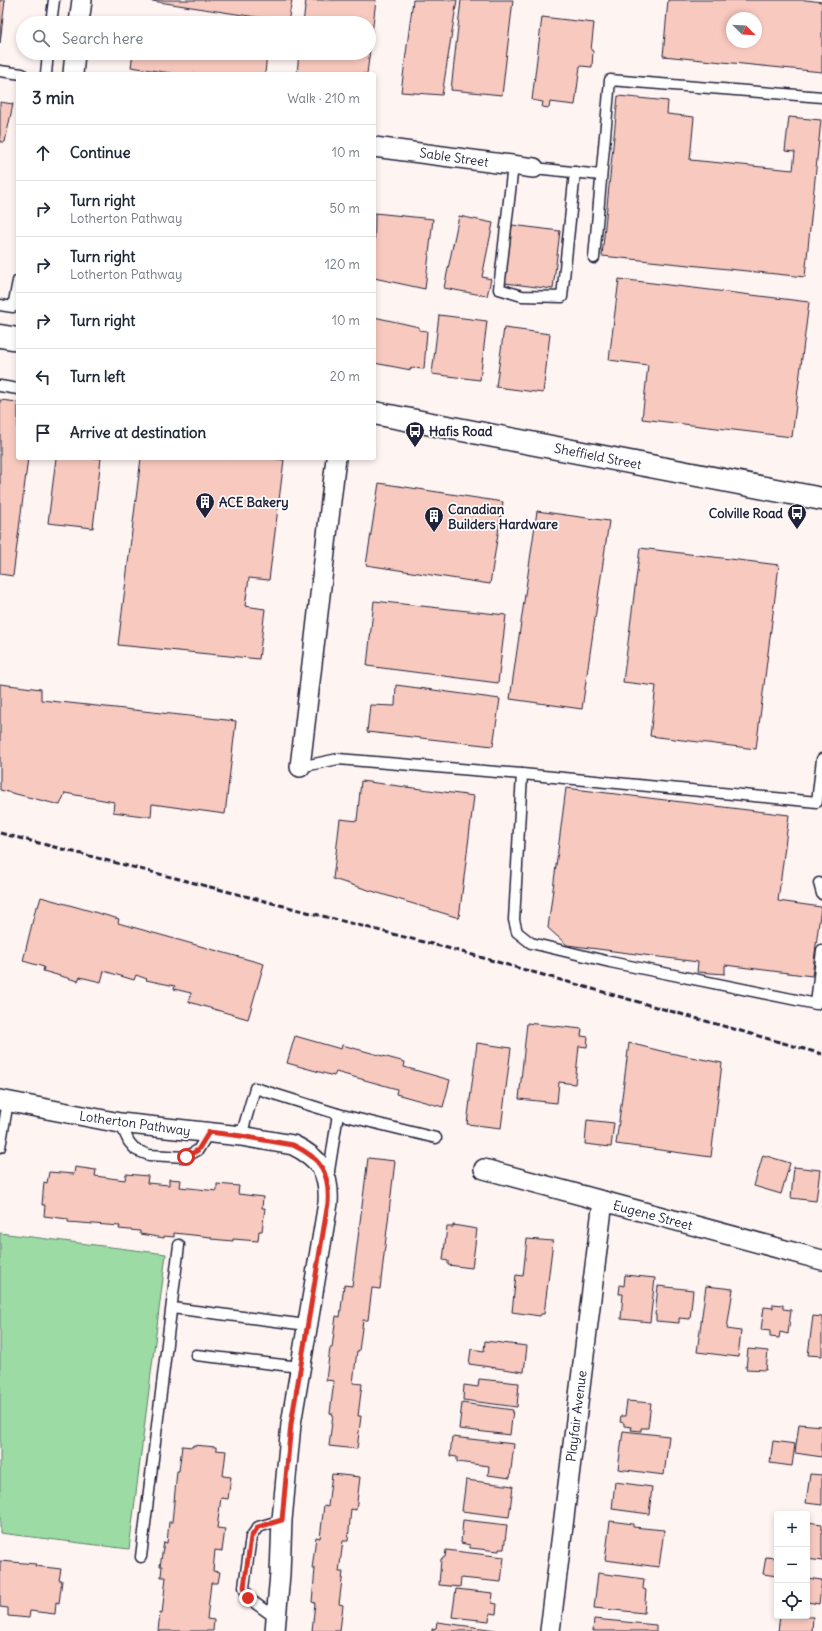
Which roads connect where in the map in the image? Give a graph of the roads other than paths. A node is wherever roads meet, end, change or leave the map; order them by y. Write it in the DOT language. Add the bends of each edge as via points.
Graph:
graph roads {
  1 [pos="54,0"];
  2 [pos="82,0"];
  3 [pos="53,16"];
  4 [pos="80,16"];
  5 [pos="47,60"];
  6 [pos="74,60"];
  7 [pos="0,71"];
  8 [pos="46,72"];
  9 [pos="73,72"];
  10 [pos="16,73"];
  11 [pos="822,97"];
  12 [pos="376,147"];
  13 [pos="513,165"];
  14 [pos="534,168"];
  15 [pos="575,172"];
  16 [pos="601,175"];
  17 [pos="594,258"];
  18 [pos="16,291"];
  19 [pos="0,305"];
  20 [pos="0,336"];
  21 [pos="16,339"];
  22 [pos="0,386"];
  23 [pos="16,389"];
  24 [pos="376,413"];
  25 [pos="336,460"];
  26 [pos="822,499"];
  27 [pos="822,759"];
  28 [pos="300,767"];
  29 [pos="522,774"];
  30 [pos="819,883"];
  31 [pos="822,894"];
  32 [pos="822,950"];
  33 [pos="4,1101"];
  34 [pos="338,1114"];
  35 [pos="120,1123"];
  36 [pos="209,1132"];
  37 [pos="241,1136"];
  38 [pos="436,1138"];
  39 [pos="0,1148"];
  40 [pos="484,1169"];
  41 [pos="327,1179"];
  42 [pos="603,1201"];
  43 [pos="179,1245"];
  44 [pos="822,1260"];
  45 [pos="172,1308"];
  46 [pos="307,1325"];
  47 [pos="196,1355"];
  48 [pos="300,1367"];
  49 [pos="282,1520"];
  50 [pos="141,1557"];
  51 [pos="276,1625"];
  52 [pos="550,1631"];
  1 -- 3 [label="lane"];
  2 -- 4 [label="street"];
  5 -- 8 [label="lane"];
  6 -- 9 [label="street"];
  7 -- 10 [label="lane"];
  11 -- 16 [label="lane" via="610,80"];
  12 -- 13 [label="street, Sable Street"];
  13 -- 14 [label="street, Sable Street"];
  13 -- 15 [label="lane" via="500,289 522,296 562,297"];
  14 -- 15 [label="lane"];
  15 -- 16 [label="lane"];
  16 -- 17 [label="lane"];
  18 -- 19 [label="lane" via="13,307"];
  20 -- 21 [label="street"];
  22 -- 23 [label="lane"];
  24 -- 26 [label="street, Sheffield Street"];
  25 -- 28 [label="street"];
  27 -- 29 [label="lane" via="817,802"];
  28 -- 29 [label="lane" via="338,759"];
  29 -- 32 [label="lane" via="514,920 517,932 531,943 610,962 816,1004"];
  30 -- 31 [label="lane"];
  33 -- 35 [label="street, Lotherton Pathway"];
  33 -- 39 [label="lane"];
  34 -- 37 [label="lane" via="255,1088"];
  34 -- 38 [label="lane"];
  34 -- 41 [label="lane"];
  35 -- 36 [label="street, Lotherton Pathway"];
  35 -- 36 [label="lane" via="136,1150 149,1155 186,1157 198,1150"];
  36 -- 37 [label="street, Lotherton Pathway"];
  37 -- 41 [label="street, Lotherton Pathway" via="301,1148 318,1162"];
  40 -- 42 [label="street, Eugene Street"];
  41 -- 46 [label="street, Lotherton Pathway" via="328,1203"];
  42 -- 44 [label="street, Eugene Street"];
  42 -- 52 [label="street, Playfair Avenue"];
  43 -- 45 [label="lane"];
  45 -- 46 [label="lane"];
  45 -- 50 [label="lane"];
  46 -- 48 [label="street, Lotherton Pathway"];
  47 -- 48 [label="lane"];
  48 -- 49 [label="street, Lotherton Pathway" via="291,1424"];
  49 -- 51 [label="street, Lotherton Pathway"];
  49 -- 51 [label="lane" via="258,1527 251,1537 244,1587 248,1598"];
}
